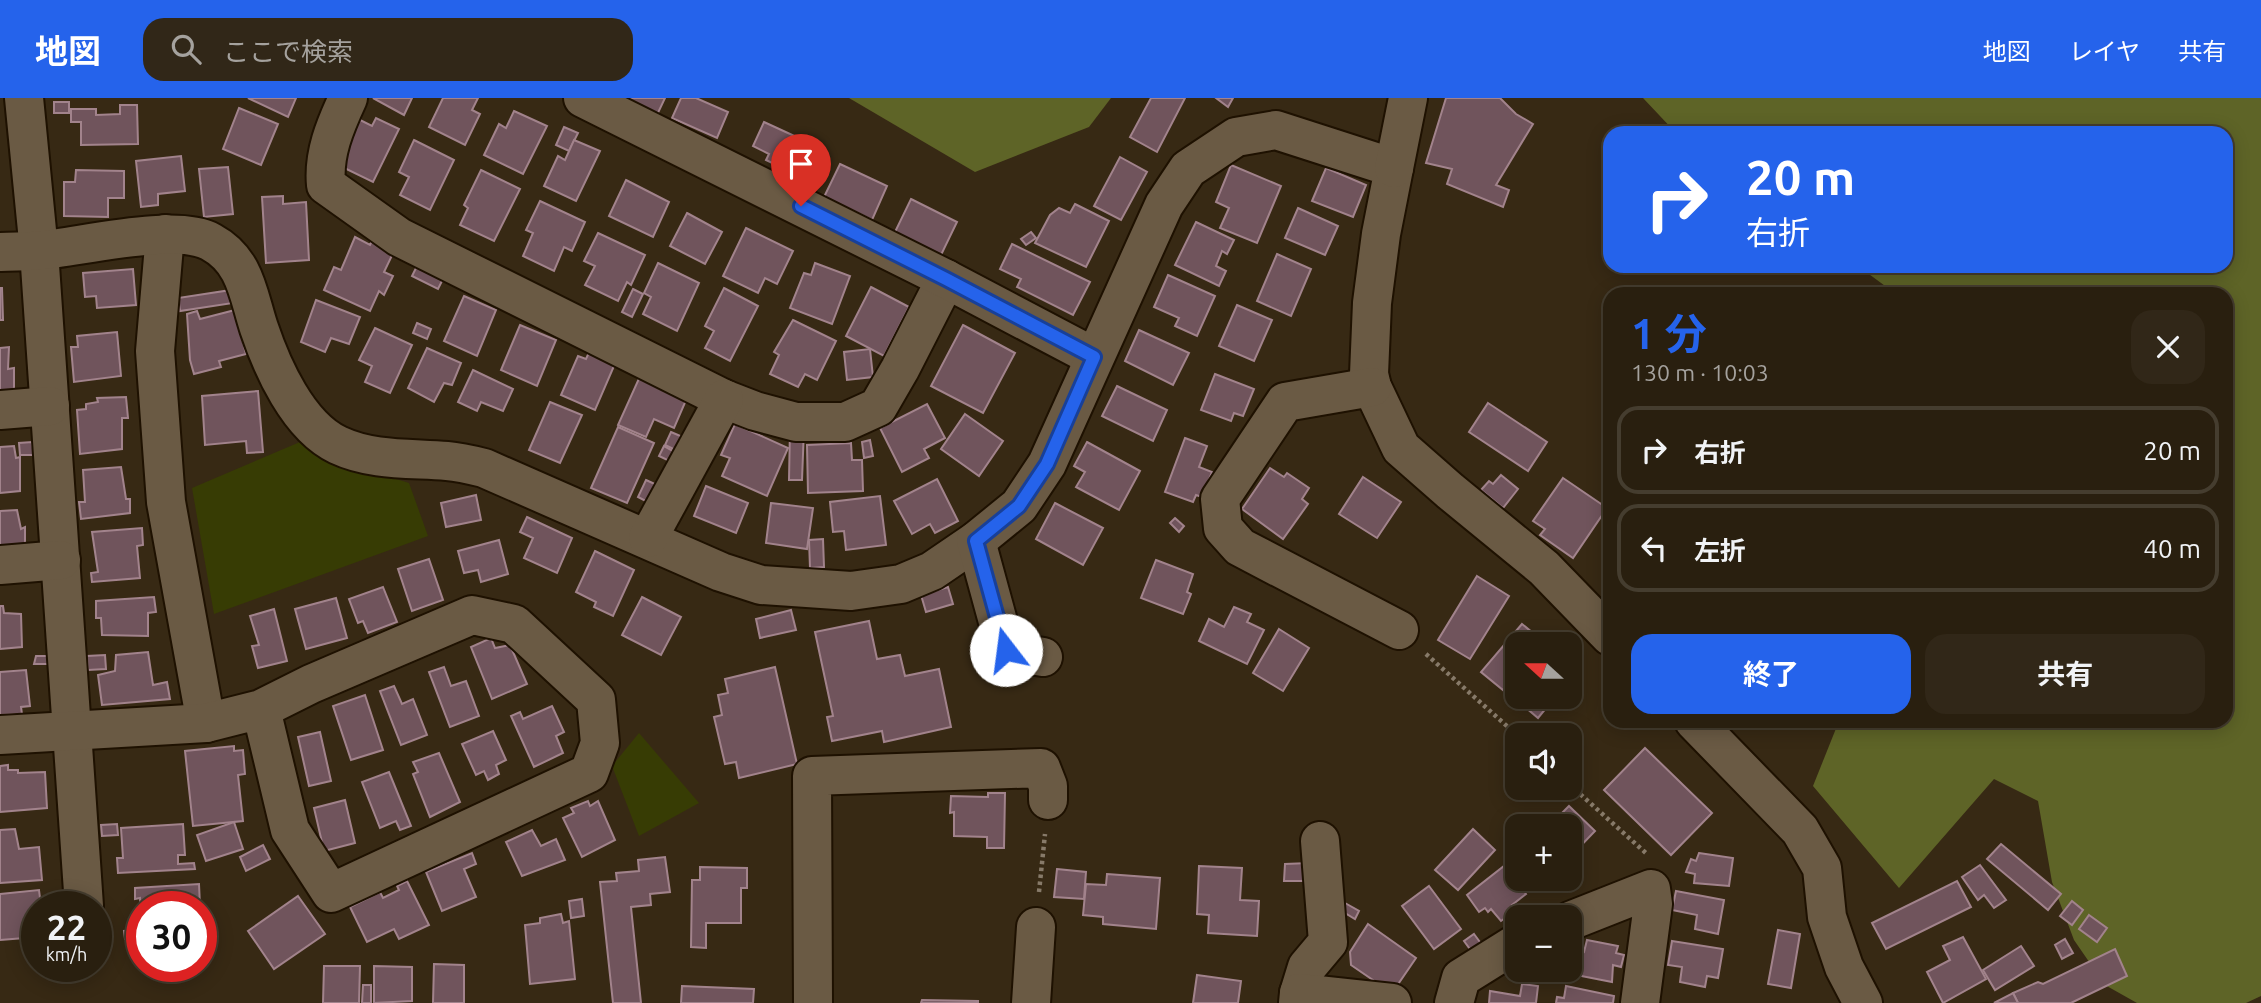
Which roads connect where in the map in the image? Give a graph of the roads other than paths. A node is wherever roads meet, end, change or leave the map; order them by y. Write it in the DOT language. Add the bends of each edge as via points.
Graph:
graph roads {
  1 [pos="24,98"];
  2 [pos="348,98"];
  3 [pos="583,98"];
  4 [pos="1408,98"];
  5 [pos="1394,168"];
  6 [pos="165,234"];
  7 [pos="39,251"];
  8 [pos="0,252"];
  9 [pos="946,279"];
  10 [pos="1094,357"];
  11 [pos="1372,387"];
  12 [pos="724,399"];
  13 [pos="50,406"];
  14 [pos="0,410"];
  15 [pos="648,538"];
  16 [pos="976,541"];
  17 [pos="61,560"];
  18 [pos="0,565"];
  19 [pos="1603,629"];
  20 [pos="1399,630"];
  21 [pos="1043,657"];
  22 [pos="261,709"];
  23 [pos="206,723"];
  24 [pos="1701,728"];
  25 [pos="72,730"];
  26 [pos="0,735"];
  27 [pos="1048,800"];
  28 [pos="1320,841"];
  29 [pos="83,891"];
  30 [pos="1582,916"];
  31 [pos="1036,928"];
  32 [pos="1505,950"];
  33 [pos="1299,998"];
  34 [pos="813,1003"];
  35 [pos="1031,1003"];
  36 [pos="1392,1003"];
  37 [pos="1454,1003"];
  38 [pos="1640,1003"];
  39 [pos="1863,1003"];
  1 -- 7 [label="street"];
  2 -- 12 [label="street" via="333,131 325,171 326,185 340,197 399,237"];
  3 -- 9 [label="street"];
  4 -- 5 [label="street"];
  5 -- 10 [label="street" via="1276,130 1236,137 1188,169 1164,205"];
  5 -- 11 [label="street" via="1371,303"];
  6 -- 7 [label="street"];
  6 -- 15 [label="street" via="211,242 230,257 249,289 258,327 287,393 328,439 365,455 484,468"];
  6 -- 23 [label="street" via="155,351 166,502"];
  7 -- 8 [label="street"];
  7 -- 13 [label="street"];
  9 -- 10 [label="street"];
  9 -- 12 [label="street" via="878,407 845,422 796,422"];
  10 -- 16 [label="street" via="1047,464 1019,506"];
  11 -- 19 [label="street" via="1401,448 1545,568"];
  11 -- 20 [label="street" via="1285,402 1220,499 1223,528 1240,547"];
  12 -- 15 [label="street"];
  13 -- 14 [label="street"];
  13 -- 17 [label="street"];
  15 -- 16 [label="street" via="761,585 850,591 901,584 932,571"];
  16 -- 21 [label="street" via="1006,650"];
  17 -- 18 [label="street"];
  17 -- 25 [label="street"];
  22 -- 22 [label="street" via="472,615 514,624 596,700 600,743 589,773 331,892 290,830"];
  22 -- 23 [label="street"];
  23 -- 25 [label="street"];
  24 -- 39 [label="street" via="1800,830 1822,868 1827,917 1844,967"];
  25 -- 26 [label="street"];
  25 -- 29 [label="street"];
  27 -- 34 [label="street" via="1041,768 812,776"];
  28 -- 33 [label="street" via="1328,943 1307,967"];
  30 -- 38 [label="street" via="1651,889"];
  31 -- 35 [label="street"];
  32 -- 37 [label="street" via="1461,978"];
  33 -- 36 [label="street"];
}
